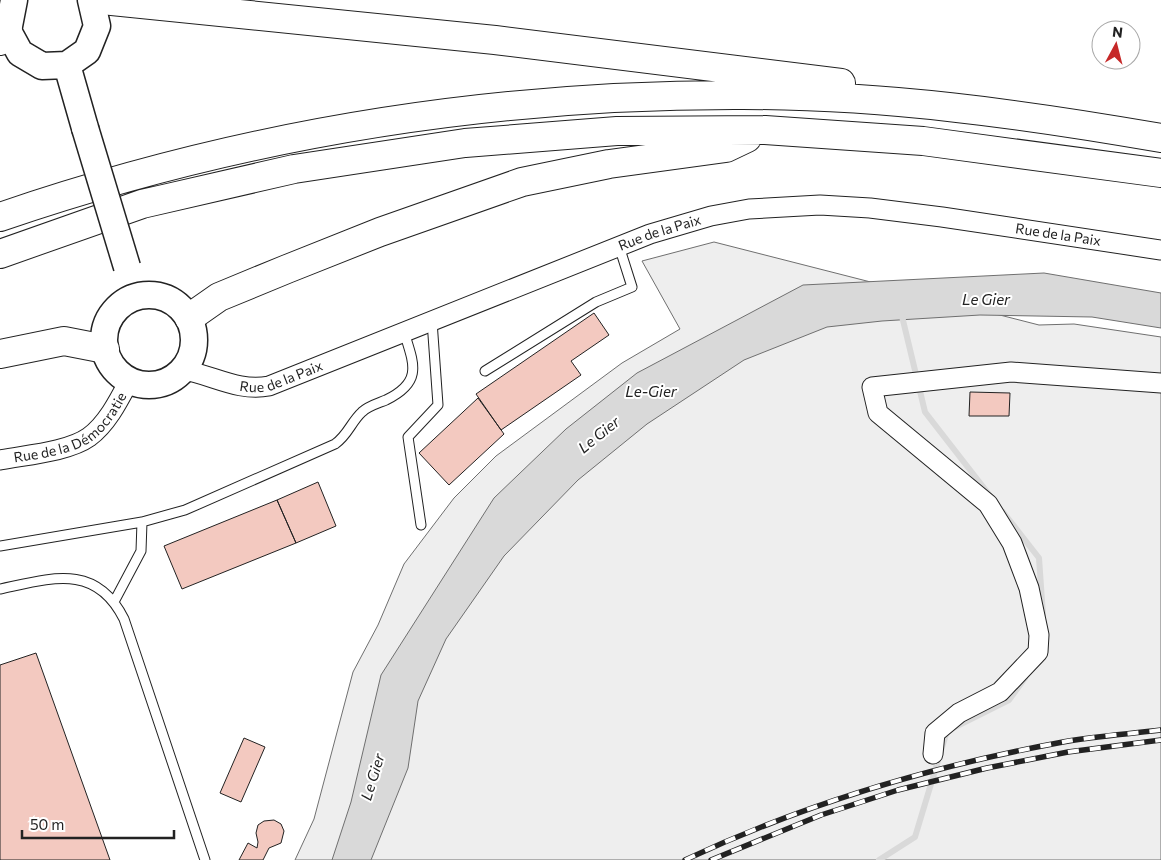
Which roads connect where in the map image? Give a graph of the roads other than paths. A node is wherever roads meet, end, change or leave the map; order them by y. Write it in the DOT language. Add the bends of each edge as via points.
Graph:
graph roads {
  1 [pos="14,0"];
  2 [pos="91,0"];
  3 [pos="102,0"];
  4 [pos="4,36"];
  5 [pos="67,65"];
  6 [pos="927,106"];
  7 [pos="764,130"];
  8 [pos="1161,138"];
  9 [pos="1161,174"];
  10 [pos="0,218"];
  11 [pos="620,246"];
  12 [pos="1161,250"];
  13 [pos="0,254"];
  14 [pos="135,298"];
  15 [pos="189,318"];
  16 [pos="432,320"];
  17 [pos="404,332"];
  18 [pos="105,349"];
  19 [pos="0,354"];
  20 [pos="183,370"];
  21 [pos="485,371"];
  22 [pos="129,381"];
  23 [pos="1161,383"];
  24 [pos="0,460"];
  25 [pos="142,522"];
  26 [pos="421,525"];
  27 [pos="0,546"];
  28 [pos="0,589"];
  29 [pos="115,600"];
  30 [pos="933,754"];
  31 [pos="205,860"];
  1 -- 4 [label="main road"];
  2 -- 5 [label="main road" via="97,26 87,51"];
  3 -- 6 [label="highway" via="495,40 839,82"];
  4 -- 5 [label="main road" via="20,54 42,66"];
  5 -- 14 [label="main road, bridge"];
  6 -- 8 [label="highway"];
  6 -- 10 [label="highway" via="745,95 622,97 472,109 379,121 168,165"];
  7 -- 9 [label="highway" via="923,140"];
  7 -- 13 [label="highway" via="617,131 465,143 294,169 142,204"];
  7 -- 15 [label="highway" via="726,148 609,164 522,182 287,269 219,297"];
  11 -- 12 [label="street, Rue de la Paix" via="682,223 712,216 749,209 820,205 942,217"];
  11 -- 16 [label="street, Rue de la Paix"];
  11 -- 21 [label="lane" via="632,287 596,302"];
  14 -- 15 [label="main road" via="160,296 181,308"];
  14 -- 18 [label="main road" via="123,304 111,318"];
  15 -- 20 [label="main road" via="194,331 194,345"];
  16 -- 17 [label="street, Rue de la Paix"];
  16 -- 26 [label="lane" via="438,405 408,437"];
  17 -- 20 [label="street, Rue de la Paix" via="282,381 254,388"];
  17 -- 25 [label="lane" via="413,364 410,383 398,394 363,410 344,438 185,510"];
  18 -- 19 [label="highway" via="64,341"];
  18 -- 22 [label="main road" via="114,368"];
  20 -- 22 [label="main road" via="158,384 143,385"];
  22 -- 24 [label="street, Rue de la Démocratie" via="116,405 88,438 69,446"];
  23 -- 30 [label="street" via="1011,372 872,387 878,413 988,504 1012,543 1029,588 1039,636 1038,652 1000,692 960,713 935,733"];
  25 -- 27 [label="lane"];
  25 -- 29 [label="lane" via="141,551"];
  28 -- 29 [label="lane" via="64,578 82,579 98,586"];
  29 -- 31 [label="lane" via="124,618"];
}
